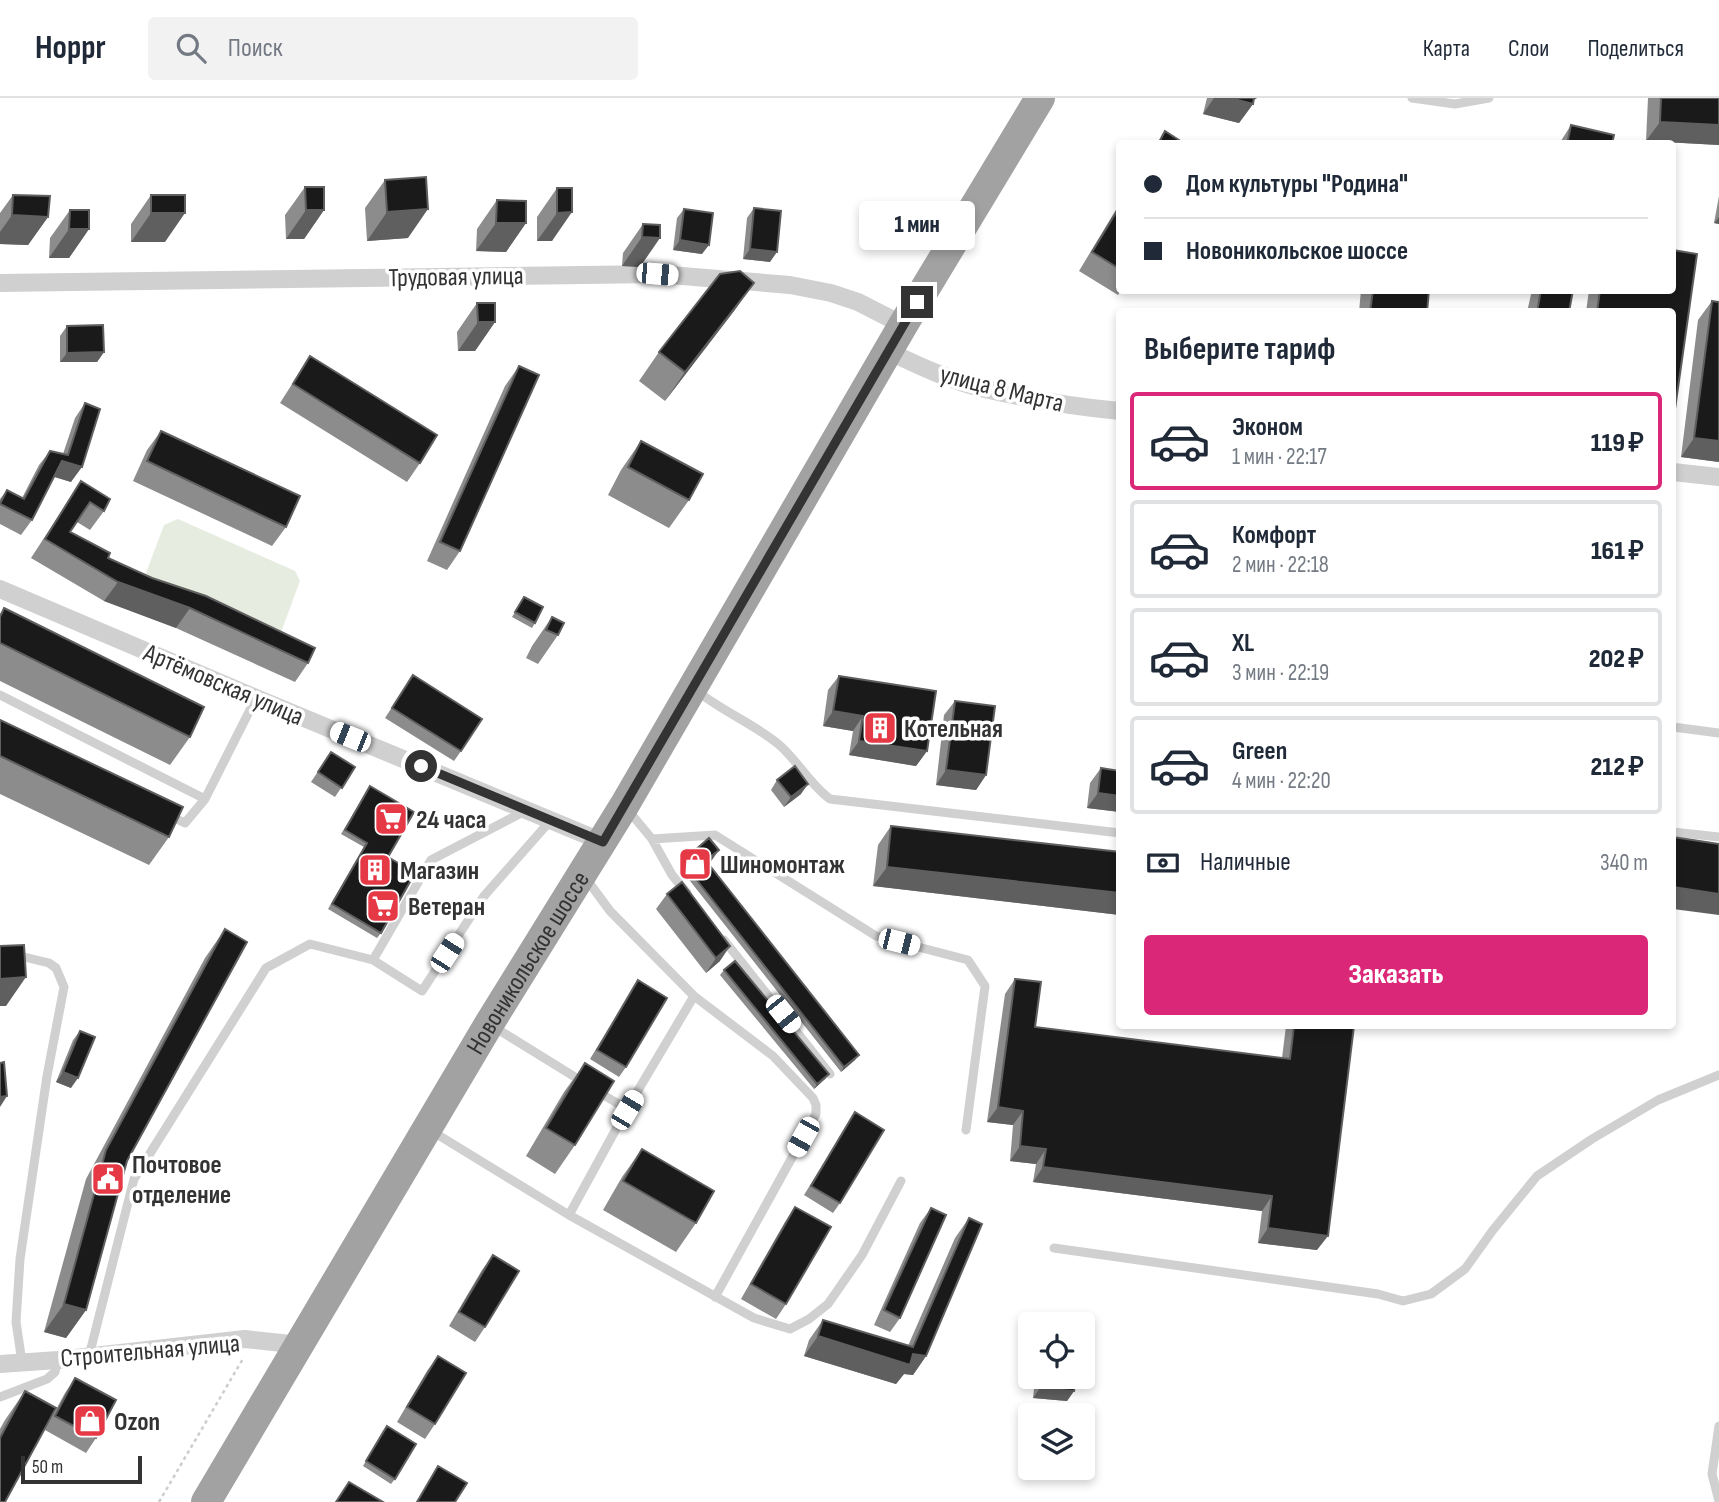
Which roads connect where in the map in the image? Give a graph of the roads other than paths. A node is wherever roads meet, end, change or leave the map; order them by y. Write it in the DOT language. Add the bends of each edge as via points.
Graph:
graph roads {
  1 [pos="1040,98"];
  2 [pos="1412,98"];
  3 [pos="1489,98"];
  4 [pos="0,283"];
  5 [pos="903,325"];
  6 [pos="888,351"];
  7 [pos="1116,411"];
  8 [pos="1676,472"];
  9 [pos="1719,477"];
  10 [pos="1,591"];
  11 [pos="693,688"];
  12 [pos="1,696"];
  13 [pos="256,698"];
  14 [pos="1676,727"];
  15 [pos="1719,733"];
  16 [pos="205,799"];
  17 [pos="624,806"];
  18 [pos="528,810"];
  19 [pos="160,811"];
  20 [pos="551,820"];
  21 [pos="1676,832"];
  22 [pos="1116,833"];
  23 [pos="1719,837"];
  24 [pos="652,839"];
  25 [pos="603,842"];
  26 [pos="583,874"];
  27 [pos="697,907"];
  28 [pos="714,928"];
  29 [pos="0,957"];
  30 [pos="373,960"];
  31 [pos="694,996"];
  32 [pos="489,1024"];
  33 [pos="830,1074"];
  34 [pos="1719,1075"];
  35 [pos="627,1110"];
  36 [pos="429,1129"];
  37 [pos="966,1130"];
  38 [pos="901,1181"];
  39 [pos="569,1215"];
  40 [pos="1054,1248"];
  41 [pos="715,1297"];
  42 [pos="300,1345"];
  43 [pos="89,1356"];
  44 [pos="58,1360"];
  45 [pos="22,1362"];
  46 [pos="0,1364"];
  47 [pos="0,1397"];
  48 [pos="1719,1426"];
  49 [pos="1719,1501"];
  50 [pos="206,1502"];
  1 -- 5 [label="highway, Новоникольское шоссе"];
  2 -- 3 [label="lane" via="1455,104"];
  4 -- 5 [label="street, Трудовая улица" via="657,274 790,285 831,293"];
  5 -- 6 [label="highway, Новоникольское шоссе"];
  6 -- 7 [label="street, улица 8 Марта" via="932,372 983,388"];
  6 -- 11 [label="highway, Новоникольское шоссе"];
  8 -- 9 [label="street"];
  10 -- 13 [label="street, Артёмовская улица"];
  11 -- 17 [label="highway, Новоникольское шоссе"];
  11 -- 22 [label="lane" via="779,744 831,799"];
  12 -- 16 [label="lane"];
  13 -- 16 [label="lane"];
  13 -- 18 [label="street, Артёмовская улица"];
  14 -- 15 [label="lane"];
  16 -- 19 [label="lane" via="185,824"];
  17 -- 24 [label="lane"];
  17 -- 25 [label="highway, Новоникольское шоссе"];
  18 -- 20 [label="street, Артёмовская улица"];
  18 -- 30 [label="lane" via="431,860"];
  20 -- 25 [label="street, Артёмовская улица"];
  20 -- 30 [label="lane" via="484,896 422,991"];
  21 -- 23 [label="lane"];
  24 -- 27 [label="lane"];
  24 -- 37 [label="lane" via="715,835 876,936 968,960 985,986"];
  25 -- 26 [label="highway, Новоникольское шоссе"];
  26 -- 31 [label="lane" via="610,911"];
  26 -- 32 [label="highway, Новоникольское шоссе"];
  28 -- 33 [label="lane"];
  29 -- 45 [label="lane" via="49,963 64,987 20,1259 16,1322"];
  30 -- 43 [label="lane" via="310,943 266,968 134,1178"];
  31 -- 35 [label="lane"];
  31 -- 41 [label="lane" via="773,1056 813,1098 817,1110"];
  32 -- 35 [label="lane"];
  32 -- 36 [label="highway, Новоникольское шоссе"];
  34 -- 40 [label="lane" via="1658,1100 1537,1177 1465,1269 1431,1294 1403,1301"];
  35 -- 39 [label="lane"];
  36 -- 39 [label="lane"];
  36 -- 42 [label="highway, Новоникольское шоссе"];
  38 -- 41 [label="lane" via="842,1285 809,1319 790,1329 754,1318"];
  39 -- 41 [label="lane"];
  42 -- 43 [label="street, Строительная улица" via="244,1339"];
  42 -- 50 [label="highway, Новоникольское шоссе"];
  43 -- 44 [label="street, Строительная улица"];
  44 -- 45 [label="street, Строительная улица"];
  44 -- 47 [label="lane" via="47,1379"];
  45 -- 46 [label="street, Строительная улица"];
  48 -- 49 [label="lane" via="1712,1474"];
}
